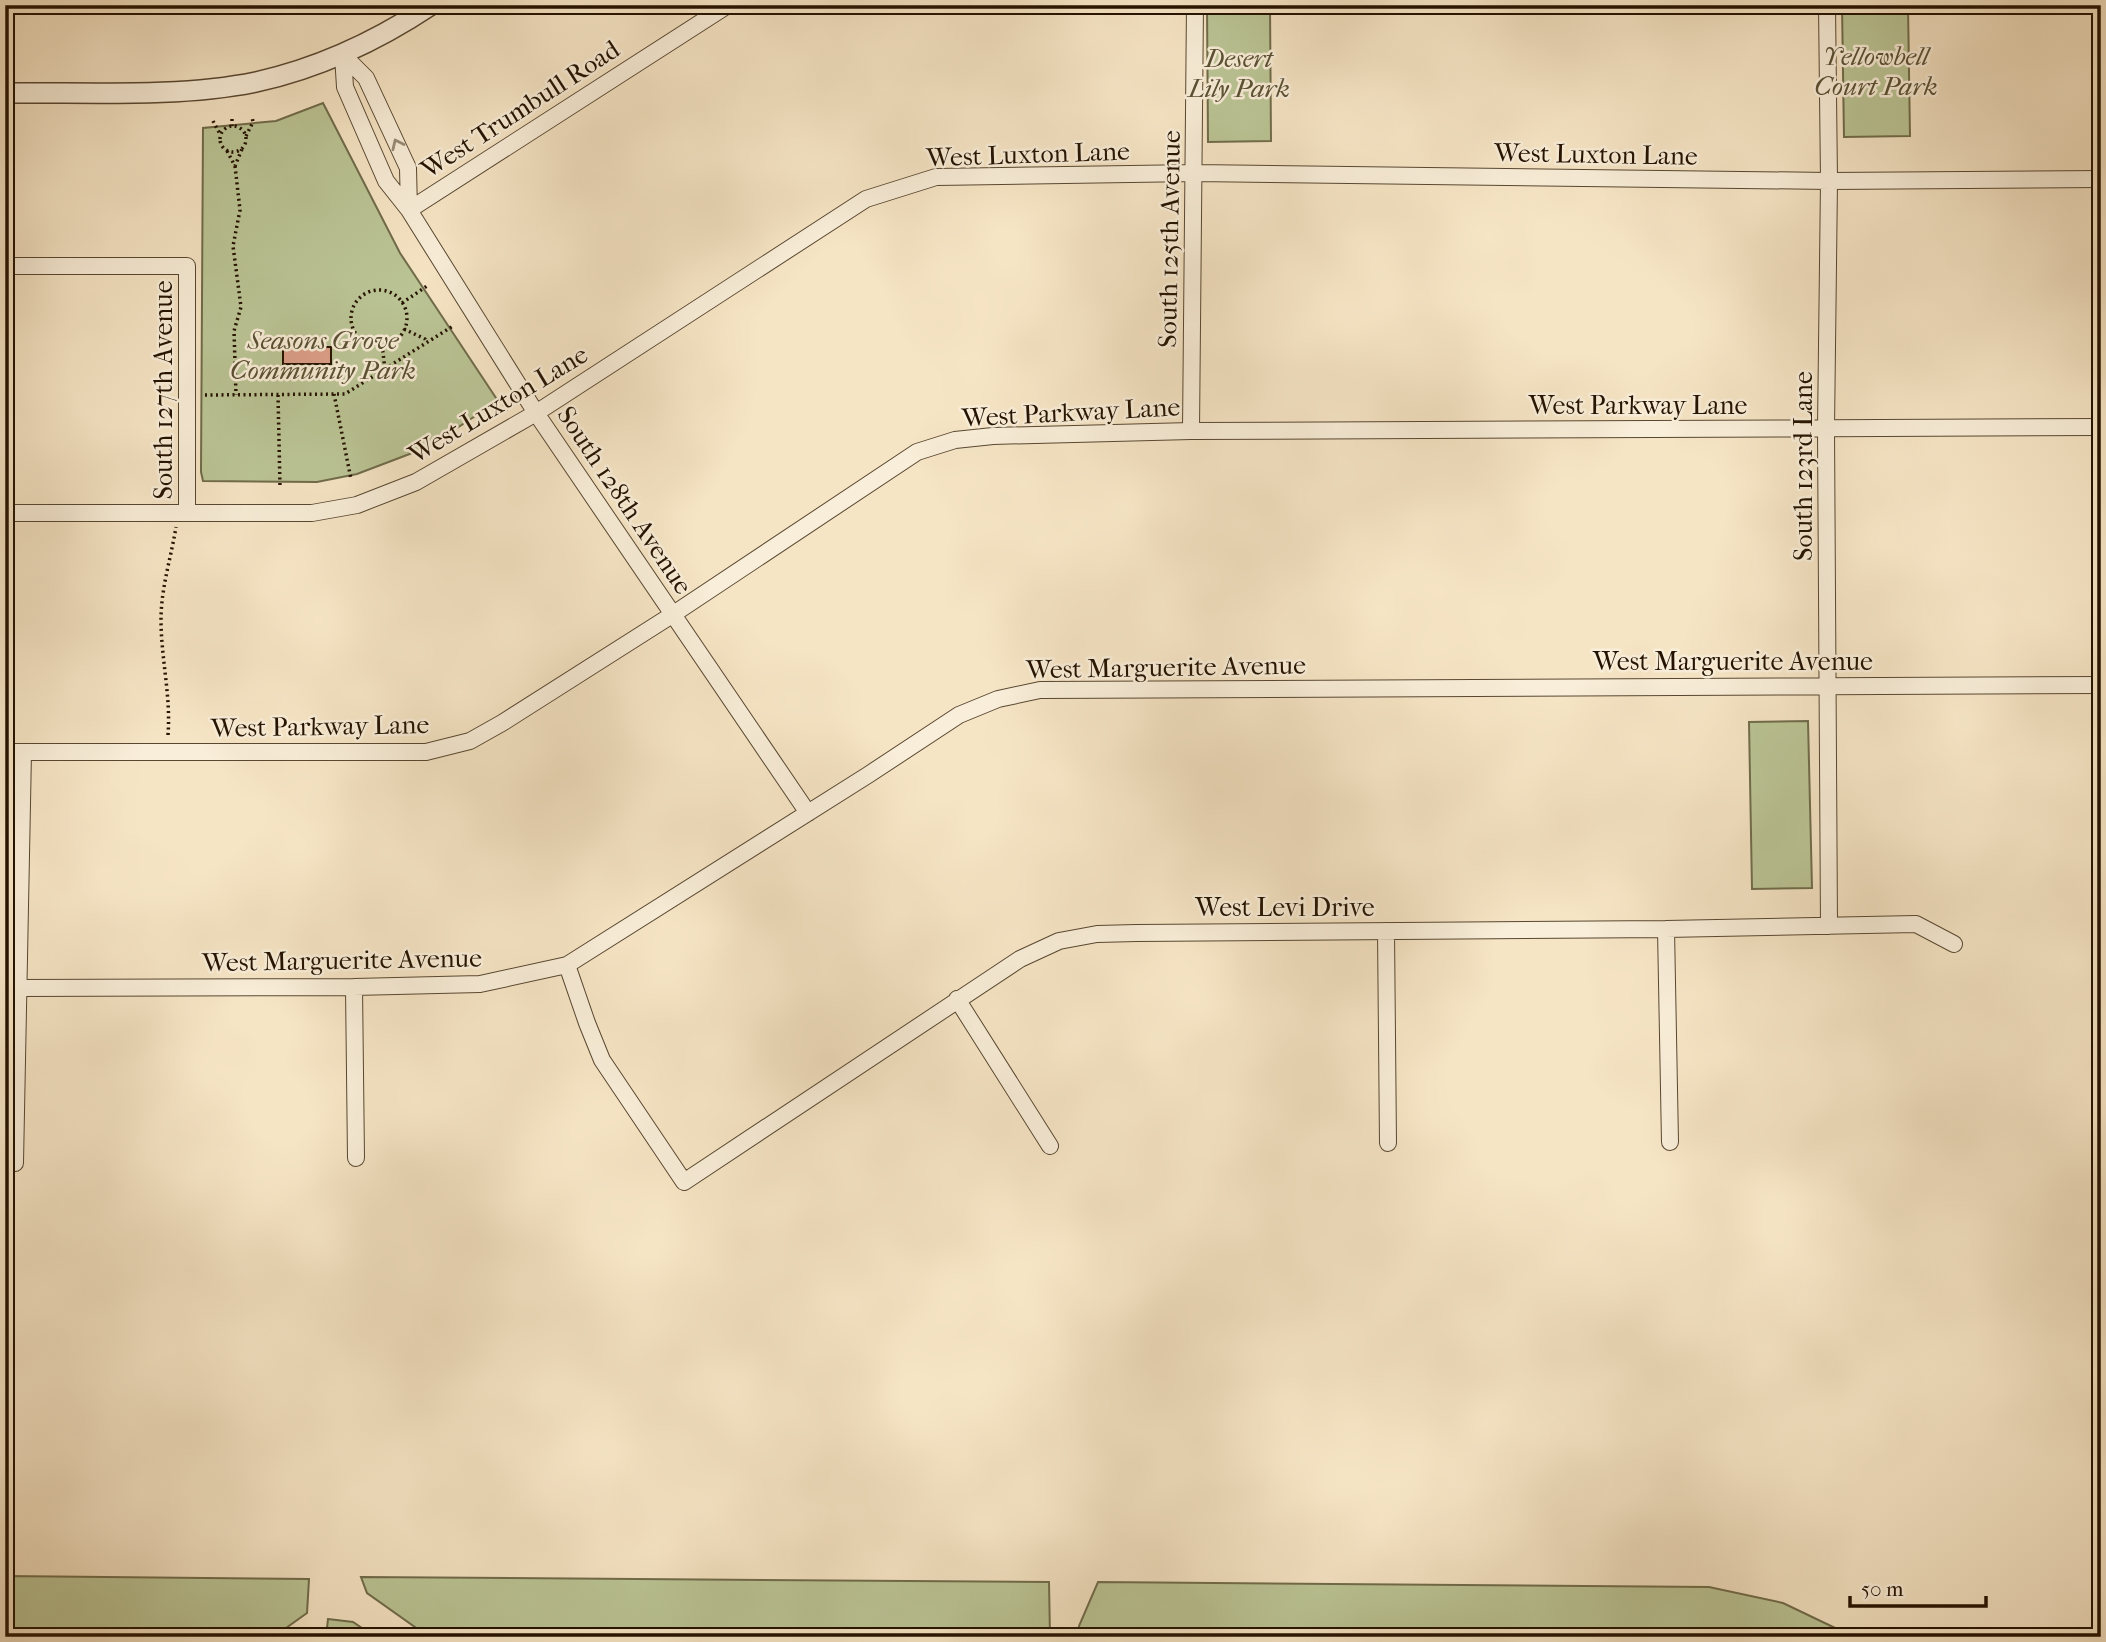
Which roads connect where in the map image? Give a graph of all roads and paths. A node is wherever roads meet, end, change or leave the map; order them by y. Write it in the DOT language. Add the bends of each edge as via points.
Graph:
graph roads {
  1 [pos="431,5"];
  2 [pos="728,5"];
  3 [pos="1195,5"];
  4 [pos="1827,5"];
  5 [pos="342,55"];
  6 [pos="5,93"];
  7 [pos="252,117"];
  8 [pos="232,119"];
  9 [pos="213,121"];
  10 [pos="232,126"];
  11 [pos="221,135"];
  12 [pos="246,136"];
  13 [pos="242,149"];
  14 [pos="228,151"];
  15 [pos="235,166"];
  16 [pos="1195,173"];
  17 [pos="2101,179"];
  18 [pos="1829,181"];
  19 [pos="409,210"];
  20 [pos="5,266"];
  21 [pos="427,286"];
  22 [pos="402,303"];
  23 [pos="453,326"];
  24 [pos="404,329"];
  25 [pos="428,342"];
  26 [pos="382,345"];
  27 [pos="385,369"];
  28 [pos="334,394"];
  29 [pos="205,395"];
  30 [pos="236,395"];
  31 [pos="278,395"];
  32 [pos="536,413"];
  33 [pos="2101,427"];
  34 [pos="1826,429"];
  35 [pos="1191,431"];
  36 [pos="351,479"];
  37 [pos="280,487"];
  38 [pos="5,513"];
  39 [pos="160,513"];
  40 [pos="187,513"];
  41 [pos="672,615"];
  42 [pos="1829,685"];
  43 [pos="2101,685"];
  44 [pos="5,752"];
  45 [pos="23,752"];
  46 [pos="168,752"];
  47 [pos="808,813"];
  48 [pos="1829,926"];
  49 [pos="1666,929"];
  50 [pos="1386,931"];
  51 [pos="1954,944"];
  52 [pos="567,965"];
  53 [pos="354,987"];
  54 [pos="18,988"];
  55 [pos="957,999"];
  56 [pos="10,1078"];
  57 [pos="1670,1142"];
  58 [pos="1388,1143"];
  59 [pos="1050,1146"];
  60 [pos="356,1158"];
  61 [pos="15,1163"];
  1 -- 5 [label="street" via="396,29"];
  2 -- 19 [label="street, West Trumbull Road"];
  3 -- 16 [label="street, South 125th Avenue"];
  4 -- 18 [label="street, South 123rd Lane"];
  5 -- 6 [label="street" via="255,82 216,88"];
  5 -- 19 [label="street, South 128th Avenue" via="345,87 386,181"];
  19 -- 5 [label="street, one-way" via="408,168 366,78"];
  7 -- 12 [label="path"];
  8 -- 10 [label="path"];
  9 -- 11 [label="path"];
  10 -- 11 [label="path"];
  10 -- 12 [label="path"];
  11 -- 14 [label="path" via="221,145"];
  12 -- 13 [label="path"];
  13 -- 14 [label="path"];
  13 -- 15 [label="path"];
  14 -- 15 [label="path"];
  15 -- 30 [label="path" via="240,210 233,246 241,307 234,331"];
  16 -- 18 [label="street, West Luxton Lane"];
  16 -- 32 [label="street, West Luxton Lane" via="936,177 866,199"];
  16 -- 35 [label="street, South 125th Avenue"];
  17 -- 18 [label="street, West Luxton Lane"];
  18 -- 34 [label="street, South 123rd Lane"];
  19 -- 32 [label="street, South 128th Avenue"];
  20 -- 40 [label="street, South 127th Avenue" via="187,266"];
  21 -- 22 [label="path"];
  22 -- 24 [label="path" via="407,314"];
  22 -- 26 [label="path" via="389,292 373,291 353,307 356,333 370,344"];
  23 -- 25 [label="path"];
  24 -- 25 [label="path"];
  24 -- 26 [label="path" via="394,341"];
  25 -- 27 [label="path"];
  26 -- 27 [label="path"];
  27 -- 28 [label="path" via="345,394"];
  28 -- 31 [label="path"];
  28 -- 36 [label="path"];
  29 -- 30 [label="path"];
  30 -- 31 [label="path"];
  31 -- 37 [label="path"];
  32 -- 40 [label="street, West Luxton Lane" via="416,482 357,505 312,513"];
  32 -- 41 [label="street, South 128th Avenue"];
  33 -- 34 [label="street, West Parkway Lane"];
  34 -- 35 [label="street, West Parkway Lane"];
  34 -- 42 [label="street, South 123rd Lane"];
  35 -- 41 [label="street, West Parkway Lane" via="993,436 955,440 918,452"];
  38 -- 39 [label="street, West Luxton Lane"];
  39 -- 40 [label="street, West Luxton Lane"];
  39 -- 46 [label="path" via="160,526 176,526 161,622 169,703"];
  41 -- 46 [label="street, West Parkway Lane" via="470,741 426,752"];
  41 -- 47 [label="street, South 128th Avenue"];
  42 -- 43 [label="street, West Marguerite Avenue"];
  42 -- 47 [label="street, West Marguerite Avenue" via="1040,690 998,699 959,715"];
  42 -- 48 [label="street, South 123rd Lane"];
  44 -- 45 [label="street, West Parkway Lane"];
  45 -- 46 [label="street, West Parkway Lane"];
  45 -- 54 [label="street"];
  47 -- 52 [label="street, West Marguerite Avenue"];
  48 -- 49 [label="street, West Levi Drive"];
  48 -- 51 [label="street, West Levi Drive" via="1916,924"];
  49 -- 50 [label="street, West Levi Drive"];
  49 -- 57 [label="street"];
  50 -- 55 [label="street, West Levi Drive" via="1097,934 1059,941 1020,958"];
  50 -- 58 [label="street"];
  52 -- 53 [label="street, West Marguerite Avenue" via="480,984"];
  52 -- 55 [label="street, West Levi Drive" via="602,1060 684,1182"];
  53 -- 54 [label="street, West Marguerite Avenue"];
  53 -- 60 [label="street"];
  54 -- 56 [label="street"];
  55 -- 59 [label="street"];
  56 -- 61 [label="street"];
}
